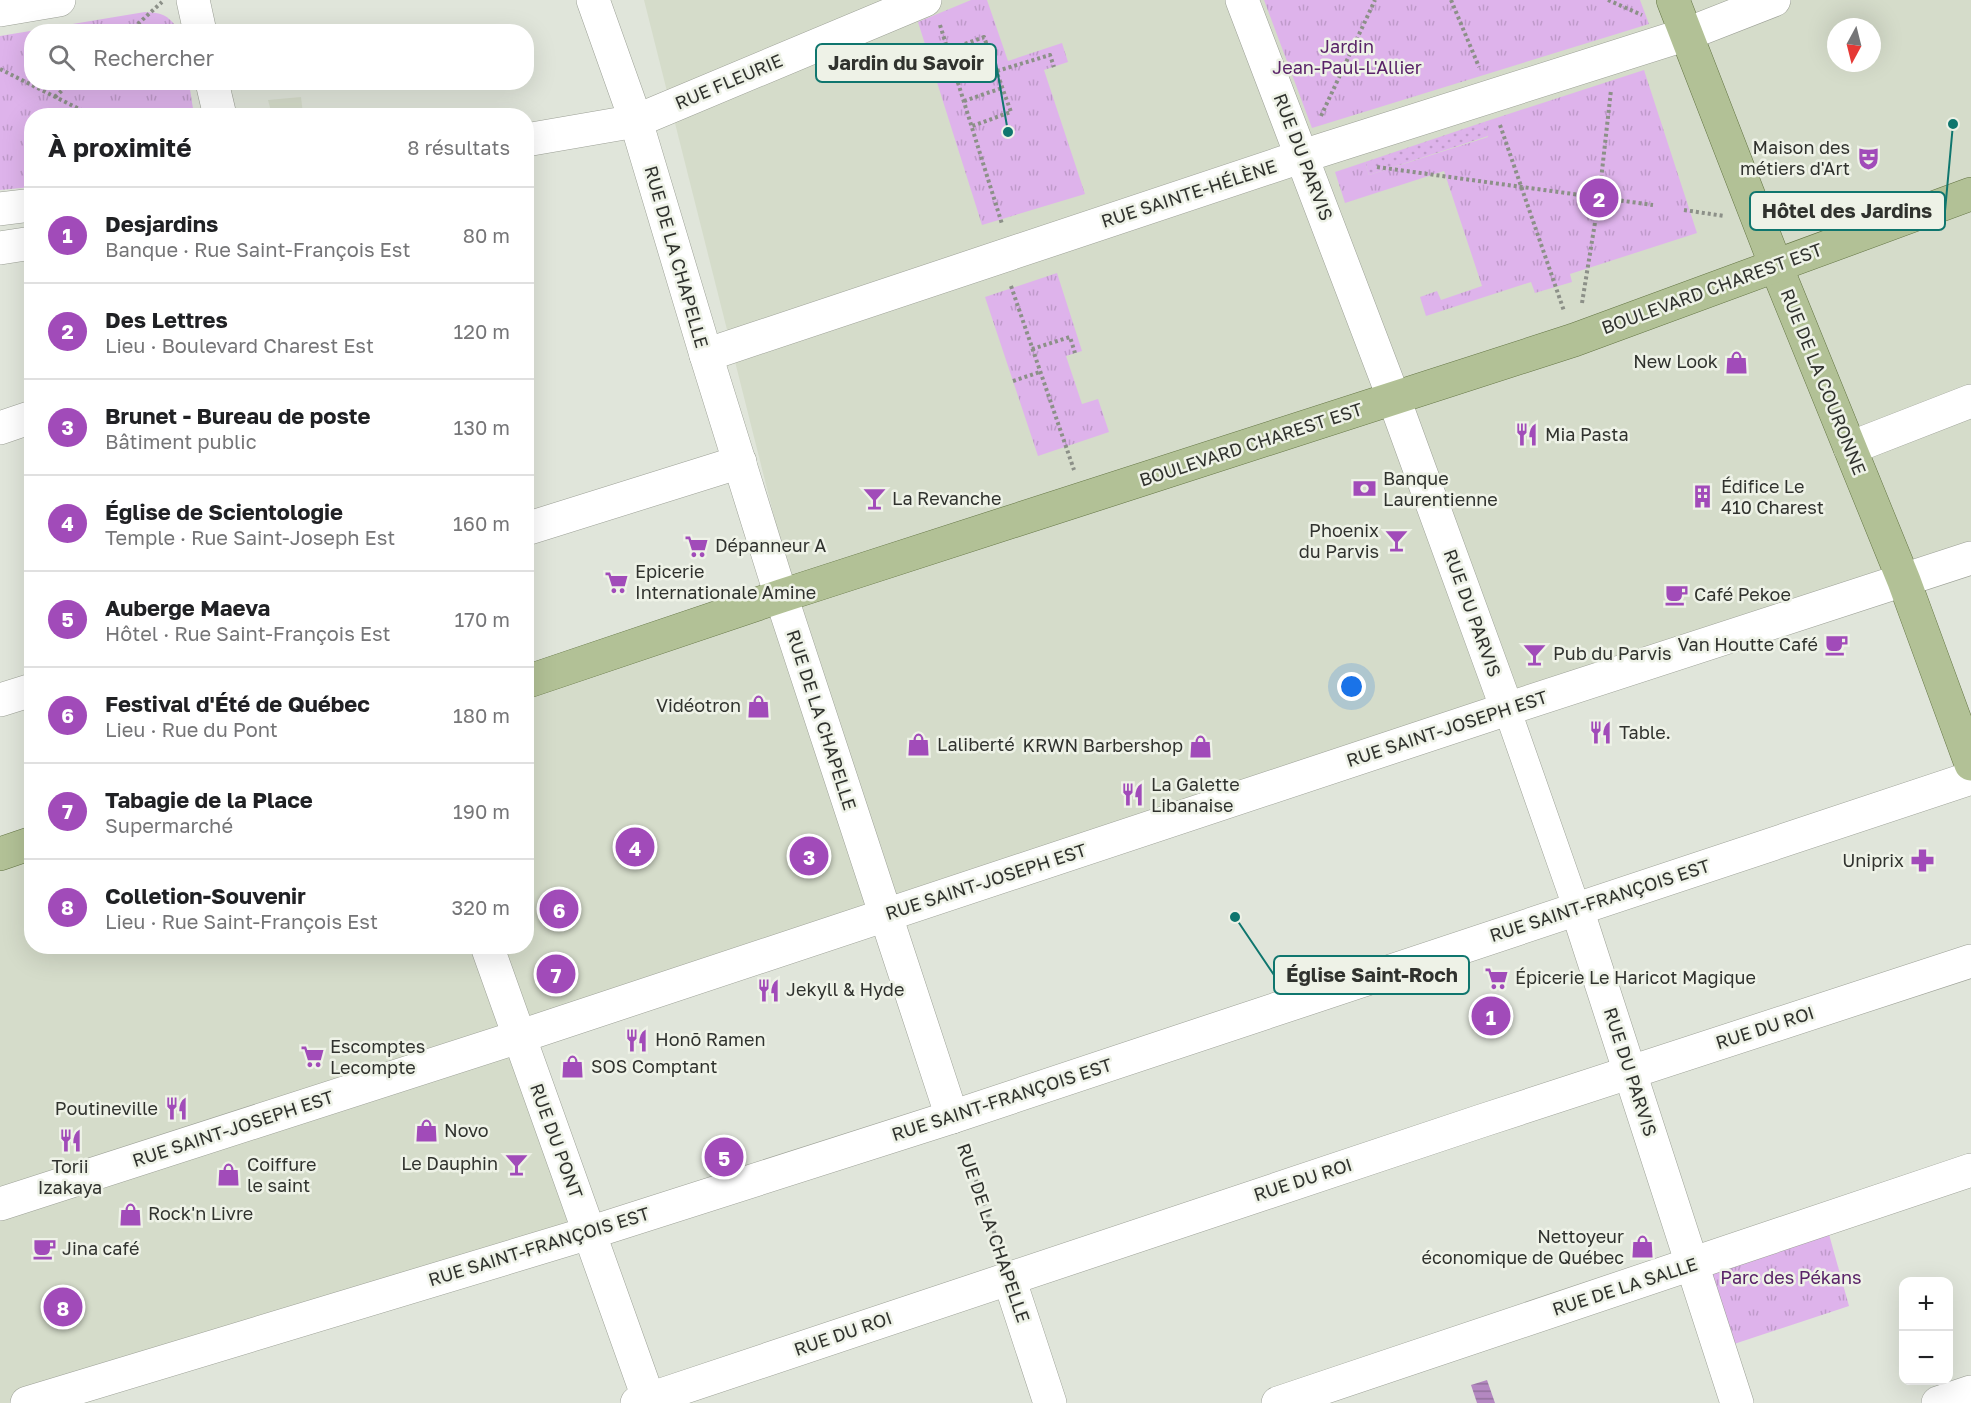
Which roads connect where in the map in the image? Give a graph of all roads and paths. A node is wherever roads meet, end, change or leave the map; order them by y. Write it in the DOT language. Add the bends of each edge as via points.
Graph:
graph roads {
  1 [pos="59,0"];
  2 [pos="165,0"];
  3 [pos="193,0"];
  4 [pos="593,0"];
  5 [pos="1242,0"];
  6 [pos="1375,0"];
  7 [pos="1451,0"];
  8 [pos="1673,0"];
  9 [pos="1774,0"];
  10 [pos="0,10"];
  11 [pos="932,12"];
  12 [pos="138,24"];
  13 [pos="198,24"];
  14 [pos="1687,34"];
  15 [pos="948,50"];
  16 [pos="1615,57"];
  17 [pos="1054,67"];
  18 [pos="0,69"];
  19 [pos="996,69"];
  20 [pos="957,78"];
  21 [pos="24,81"];
  22 [pos="1002,88"];
  23 [pos="42,90"];
  24 [pos="63,90"];
  25 [pos="214,90"];
  26 [pos="1490,96"];
  27 [pos="56,97"];
  28 [pos="964,101"];
  29 [pos="77,108"];
  30 [pos="218,108"];
  31 [pos="636,121"];
  32 [pos="972,126"];
  33 [pos="534,139"];
  34 [pos="1303,156"];
  35 [pos="1372,166"];
  36 [pos="1521,187"];
  37 [pos="1971,194"];
  38 [pos="1599,198"];
  39 [pos="1653,205"];
  40 [pos="24,206"];
  41 [pos="0,209"];
  42 [pos="24,244"];
  43 [pos="0,248"];
  44 [pos="1006,255"];
  45 [pos="1776,266"];
  46 [pos="1574,340"];
  47 [pos="1032,349"];
  48 [pos="1076,353"];
  49 [pos="706,355"];
  50 [pos="1040,372"];
  51 [pos="1013,381"];
  52 [pos="1394,399"];
  53 [pos="1971,401"];
  54 [pos="24,420"];
  55 [pos="0,428"];
  56 [pos="1850,448"];
  57 [pos="740,462"];
  58 [pos="1084,499"];
  59 [pos="534,526"];
  60 [pos="1971,558"];
  61 [pos="1904,581"];
  62 [pos="781,596"];
  63 [pos="534,678"];
  64 [pos="24,692"];
  65 [pos="0,700"];
  66 [pos="1507,709"];
  67 [pos="1971,764"];
  68 [pos="1971,778"];
  69 [pos="24,846"];
  70 [pos="0,854"];
  71 [pos="1577,909"];
  72 [pos="885,915"];
  73 [pos="490,954"];
  74 [pos="1971,961"];
  75 [pos="518,1037"];
  76 [pos="1629,1072"];
  77 [pos="952,1117"];
  78 [pos="1971,1170"];
  79 [pos="0,1204"];
  80 [pos="589,1233"];
  81 [pos="1693,1265"];
  82 [pos="1009,1278"];
  83 [pos="1971,1392"];
  84 [pos="645,1402"];
  85 [pos="27,1403"];
  86 [pos="1050,1403"];
  87 [pos="1278,1403"];
  88 [pos="1737,1403"];
  89 [pos="1938,1403"];
  1 -- 10 [label="street"];
  2 -- 12 [label="path"];
  3 -- 13 [label="street"];
  4 -- 31 [label="street, RUE DE LA CHAPELLE"];
  5 -- 34 [label="street, RUE DU PARVIS"];
  6 -- 34 [label="path"];
  7 -- 26 [label="path"];
  8 -- 14 [label="main road, RUE DE LA COURONNE"];
  9 -- 14 [label="street, RUE SAINTE-HÉLÈNE"];
  11 -- 15 [label="path"];
  11 -- 31 [label="street, RUE FLEURIE"];
  14 -- 16 [label="street, RUE SAINTE-HÉLÈNE"];
  14 -- 45 [label="main road, RUE DE LA COURONNE"];
  15 -- 19 [label="path" via="984,37"];
  15 -- 20 [label="path"];
  16 -- 26 [label="street, RUE SAINTE-HÉLÈNE"];
  16 -- 38 [label="path"];
  17 -- 19 [label="path" via="1050,54"];
  18 -- 21 [label="path"];
  19 -- 20 [label="path"];
  19 -- 22 [label="path"];
  20 -- 28 [label="path"];
  22 -- 28 [label="path"];
  22 -- 32 [label="path" via="1011,112"];
  23 -- 27 [label="path"];
  24 -- 27 [label="path"];
  25 -- 30 [label="street"];
  26 -- 34 [label="street, RUE SAINTE-HÉLÈNE"];
  26 -- 36 [label="path"];
  27 -- 29 [label="path"];
  28 -- 32 [label="path"];
  31 -- 33 [label="street, RUE FLEURIE"];
  31 -- 49 [label="street, RUE DE LA CHAPELLE"];
  32 -- 44 [label="path"];
  34 -- 44 [label="street, RUE SAINTE-HÉLÈNE"];
  34 -- 52 [label="street, RUE DU PARVIS"];
  35 -- 36 [label="path"];
  36 -- 38 [label="path"];
  36 -- 46 [label="path"];
  37 -- 45 [label="main road, BOULEVARD CHAREST EST"];
  38 -- 39 [label="path"];
  38 -- 46 [label="path"];
  40 -- 41 [label="street"];
  42 -- 43 [label="street"];
  44 -- 47 [label="path"];
  44 -- 49 [label="street, RUE SAINTE-HÉLÈNE"];
  45 -- 46 [label="main road, BOULEVARD CHAREST EST"];
  45 -- 56 [label="main road, RUE DE LA COURONNE"];
  46 -- 52 [label="main road, BOULEVARD CHAREST EST"];
  47 -- 48 [label="path" via="1070,337"];
  47 -- 50 [label="path"];
  49 -- 57 [label="street, RUE DE LA CHAPELLE"];
  50 -- 51 [label="path"];
  50 -- 58 [label="path"];
  52 -- 58 [label="main road, BOULEVARD CHAREST EST"];
  52 -- 66 [label="street, RUE DU PARVIS"];
  53 -- 56 [label="street"];
  54 -- 55 [label="street"];
  56 -- 61 [label="main road, RUE DE LA COURONNE"];
  57 -- 59 [label="street"];
  57 -- 62 [label="street, RUE DE LA CHAPELLE"];
  58 -- 62 [label="main road, BOULEVARD CHAREST EST"];
  60 -- 61 [label="street, RUE SAINT-JOSEPH EST"];
  61 -- 66 [label="street, RUE SAINT-JOSEPH EST"];
  61 -- 67 [label="main road, RUE DE LA COURONNE"];
  62 -- 63 [label="main road, BOULEVARD CHAREST EST"];
  62 -- 72 [label="street, RUE DE LA CHAPELLE"];
  64 -- 65 [label="street"];
  66 -- 71 [label="street, RUE DU PARVIS"];
  66 -- 72 [label="street, RUE SAINT-JOSEPH EST"];
  68 -- 71 [label="street, RUE SAINT-FRANÇOIS EST"];
  69 -- 70 [label="main road"];
  71 -- 76 [label="street, RUE DU PARVIS"];
  71 -- 77 [label="street, RUE SAINT-FRANÇOIS EST"];
  72 -- 75 [label="street, RUE SAINT-JOSEPH EST"];
  72 -- 77 [label="street, RUE DE LA CHAPELLE"];
  73 -- 75 [label="street, RUE DU PONT"];
  74 -- 76 [label="street, RUE DU ROI"];
  75 -- 79 [label="street, RUE SAINT-JOSEPH EST"];
  75 -- 80 [label="street, RUE DU PONT"];
  76 -- 81 [label="street, RUE DU PARVIS"];
  76 -- 82 [label="street, RUE DU ROI"];
  77 -- 80 [label="street, RUE SAINT-FRANÇOIS EST"];
  77 -- 82 [label="path, RUE DE LA CHAPELLE"];
  78 -- 81 [label="street, RUE DE LA SALLE"];
  80 -- 84 [label="street, RUE DU PONT"];
  80 -- 85 [label="street, RUE SAINT-FRANÇOIS EST"];
  81 -- 87 [label="street, RUE DE LA SALLE"];
  81 -- 88 [label="street, RUE DU PARVIS"];
  82 -- 84 [label="street, RUE DU ROI"];
  82 -- 86 [label="street, RUE DE LA CHAPELLE"];
  83 -- 89 [label="street"];
}
